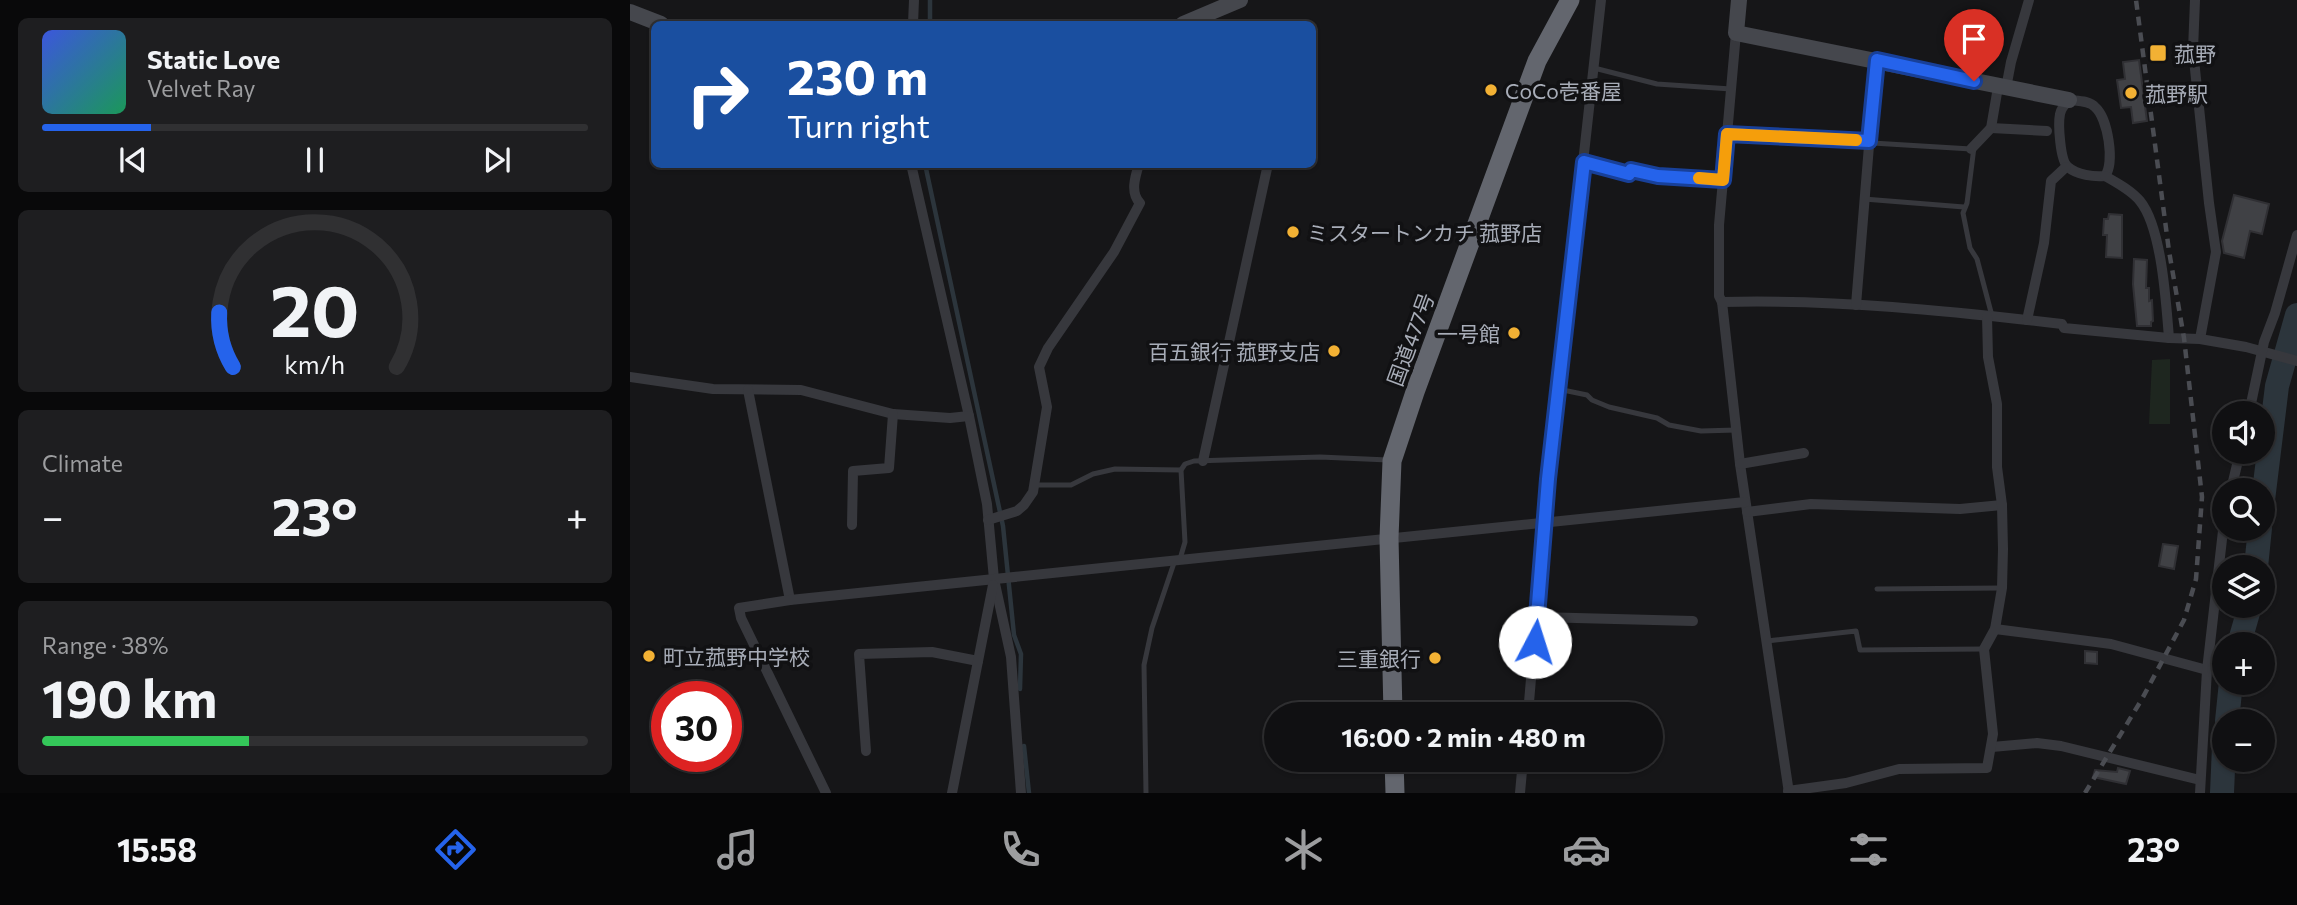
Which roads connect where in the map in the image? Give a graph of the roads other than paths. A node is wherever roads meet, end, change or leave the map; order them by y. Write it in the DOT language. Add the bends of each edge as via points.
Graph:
graph roads {
  1 [pos="914,0"];
  2 [pos="1240,0"];
  3 [pos="1570,0"];
  4 [pos="1601,0"];
  5 [pos="1740,0"];
  6 [pos="2029,0"];
  7 [pos="2195,0"];
  8 [pos="630,12"];
  9 [pos="653,21"];
  10 [pos="913,21"];
  11 [pos="1190,21"];
  12 [pos="1736,33"];
  13 [pos="1877,60"];
  14 [pos="1594,68"];
  15 [pos="2002,87"];
  16 [pos="1731,89"];
  17 [pos="2068,100"];
  18 [pos="1991,128"];
  19 [pos="2047,131"];
  20 [pos="1727,134"];
  21 [pos="1869,141"];
  22 [pos="1973,147"];
  23 [pos="1584,162"];
  24 [pos="2066,167"];
  25 [pos="912,168"];
  26 [pos="1138,168"];
  27 [pos="1267,168"];
  28 [pos="2105,176"];
  29 [pos="1723,180"];
  30 [pos="1864,199"];
  31 [pos="1964,207"];
  32 [pos="2297,235"];
  33 [pos="1721,302"];
  34 [pos="1856,305"];
  35 [pos="1990,316"];
  36 [pos="2026,320"];
  37 [pos="2169,338"];
  38 [pos="2200,339"];
  39 [pos="2265,352"];
  40 [pos="2297,361"];
  41 [pos="630,377"];
  42 [pos="1558,389"];
  43 [pos="748,390"];
  44 [pos="2252,401"];
  45 [pos="893,414"];
  46 [pos="969,416"];
  47 [pos="1736,430"];
  48 [pos="1804,453"];
  49 [pos="1203,461"];
  50 [pos="1392,461"];
  51 [pos="1740,464"];
  52 [pos="1181,470"];
  53 [pos="1034,485"];
  54 [pos="2002,505"];
  55 [pos="1746,507"];
  56 [pos="991,519"];
  57 [pos="1546,521"];
  58 [pos="852,525"];
  59 [pos="1389,538"];
  60 [pos="2222,541"];
  61 [pos="1177,560"];
  62 [pos="997,579"];
  63 [pos="2002,588"];
  64 [pos="1877,589"];
  65 [pos="790,600"];
  66 [pos="1537,617"];
  67 [pos="1693,621"];
  68 [pos="1995,629"];
  69 [pos="1767,641"];
  70 [pos="1984,649"];
  71 [pos="978,661"];
  72 [pos="2207,670"];
  73 [pos="1393,702"];
  74 [pos="1529,702"];
  75 [pos="1992,747"];
  76 [pos="866,751"];
  77 [pos="1394,772"];
  78 [pos="1522,772"];
  79 [pos="2200,780"];
  80 [pos="1789,792"];
  81 [pos="825,793"];
  82 [pos="952,793"];
  83 [pos="1021,793"];
  84 [pos="1146,793"];
  85 [pos="1395,793"];
  86 [pos="1520,793"];
  87 [pos="2200,793"];
  1 -- 10 [label="street"];
  2 -- 11 [label="main road"];
  3 -- 50 [label="highway, 国道477号" via="1537,61"];
  4 -- 14 [label="street"];
  5 -- 12 [label="main road"];
  6 -- 15 [label="street"];
  7 -- 38 [label="street" via="2193,50 2217,253"];
  8 -- 9 [label="main road"];
  12 -- 13 [label="main road"];
  12 -- 16 [label="street"];
  13 -- 15 [label="main road"];
  13 -- 21 [label="street"];
  14 -- 16 [label="lane" via="1657,84"];
  14 -- 23 [label="street"];
  15 -- 17 [label="main road"];
  15 -- 18 [label="street"];
  16 -- 20 [label="street"];
  17 -- 24 [label="street" via="2060,114"];
  17 -- 28 [label="street" via="2088,102 2102,115 2111,161"];
  18 -- 19 [label="street"];
  18 -- 22 [label="street"];
  20 -- 21 [label="lane"];
  20 -- 29 [label="street"];
  21 -- 22 [label="lane"];
  21 -- 30 [label="street"];
  22 -- 31 [label="lane"];
  23 -- 29 [label="lane" via="1629,174 1631,170"];
  23 -- 42 [label="street"];
  24 -- 28 [label="street"];
  24 -- 36 [label="street" via="2051,181 2044,243"];
  25 -- 46 [label="street"];
  26 -- 53 [label="street" via="1134,188 1140,203 1114,252 1039,366 1048,407"];
  27 -- 49 [label="street"];
  28 -- 37 [label="street" via="2134,195 2149,217 2165,284"];
  29 -- 33 [label="street" via="1717,265"];
  30 -- 31 [label="lane"];
  30 -- 34 [label="street"];
  31 -- 35 [label="lane" via="1970,248 1977,259"];
  32 -- 39 [label="street"];
  33 -- 34 [label="street"];
  33 -- 47 [label="street"];
  34 -- 35 [label="street"];
  35 -- 36 [label="street"];
  35 -- 54 [label="street" via="1988,357 1997,404"];
  36 -- 37 [label="street"];
  37 -- 38 [label="street"];
  38 -- 39 [label="street"];
  39 -- 40 [label="street"];
  39 -- 44 [label="street"];
  41 -- 43 [label="street"];
  42 -- 47 [label="lane" via="1669,425 1701,431"];
  42 -- 57 [label="street"];
  43 -- 45 [label="street" via="801,390"];
  43 -- 65 [label="street"];
  45 -- 46 [label="street"];
  45 -- 58 [label="street" via="889,468 853,471"];
  46 -- 56 [label="street"];
  47 -- 51 [label="street"];
  48 -- 51 [label="street"];
  49 -- 50 [label="lane" via="1310,457"];
  49 -- 52 [label="lane" via="1185,464"];
  50 -- 59 [label="highway, 国道477号"];
  51 -- 55 [label="street"];
  52 -- 53 [label="lane" via="1115,469 1071,485"];
  52 -- 61 [label="lane" via="1185,542"];
  53 -- 56 [label="street" via="1024,505"];
  54 -- 55 [label="street" via="1960,509 1811,504"];
  54 -- 63 [label="street"];
  55 -- 57 [label="street"];
  55 -- 69 [label="street"];
  56 -- 62 [label="street"];
  57 -- 59 [label="street"];
  57 -- 66 [label="street"];
  59 -- 61 [label="street"];
  59 -- 73 [label="highway, 国道477号"];
  60 -- 72 [label="street"];
  61 -- 62 [label="street"];
  61 -- 84 [label="lane" via="1144,665"];
  62 -- 65 [label="street"];
  62 -- 71 [label="street"];
  62 -- 83 [label="street" via="1011,657"];
  63 -- 64 [label="lane"];
  63 -- 68 [label="street"];
  65 -- 81 [label="street" via="739,608"];
  66 -- 67 [label="street"];
  66 -- 74 [label="street"];
  68 -- 70 [label="street"];
  68 -- 72 [label="street" via="2111,644"];
  69 -- 70 [label="lane" via="1856,631 1860,650"];
  69 -- 80 [label="street"];
  70 -- 75 [label="street"];
  71 -- 76 [label="street" via="932,652 859,654"];
  71 -- 82 [label="street"];
  72 -- 79 [label="street"];
  75 -- 79 [label="street" via="2061,746"];
  75 -- 80 [label="street" via="1987,768 1899,769"];
  77 -- 85 [label="highway"];
  78 -- 86 [label="street"];
  79 -- 87 [label="street"];
}
